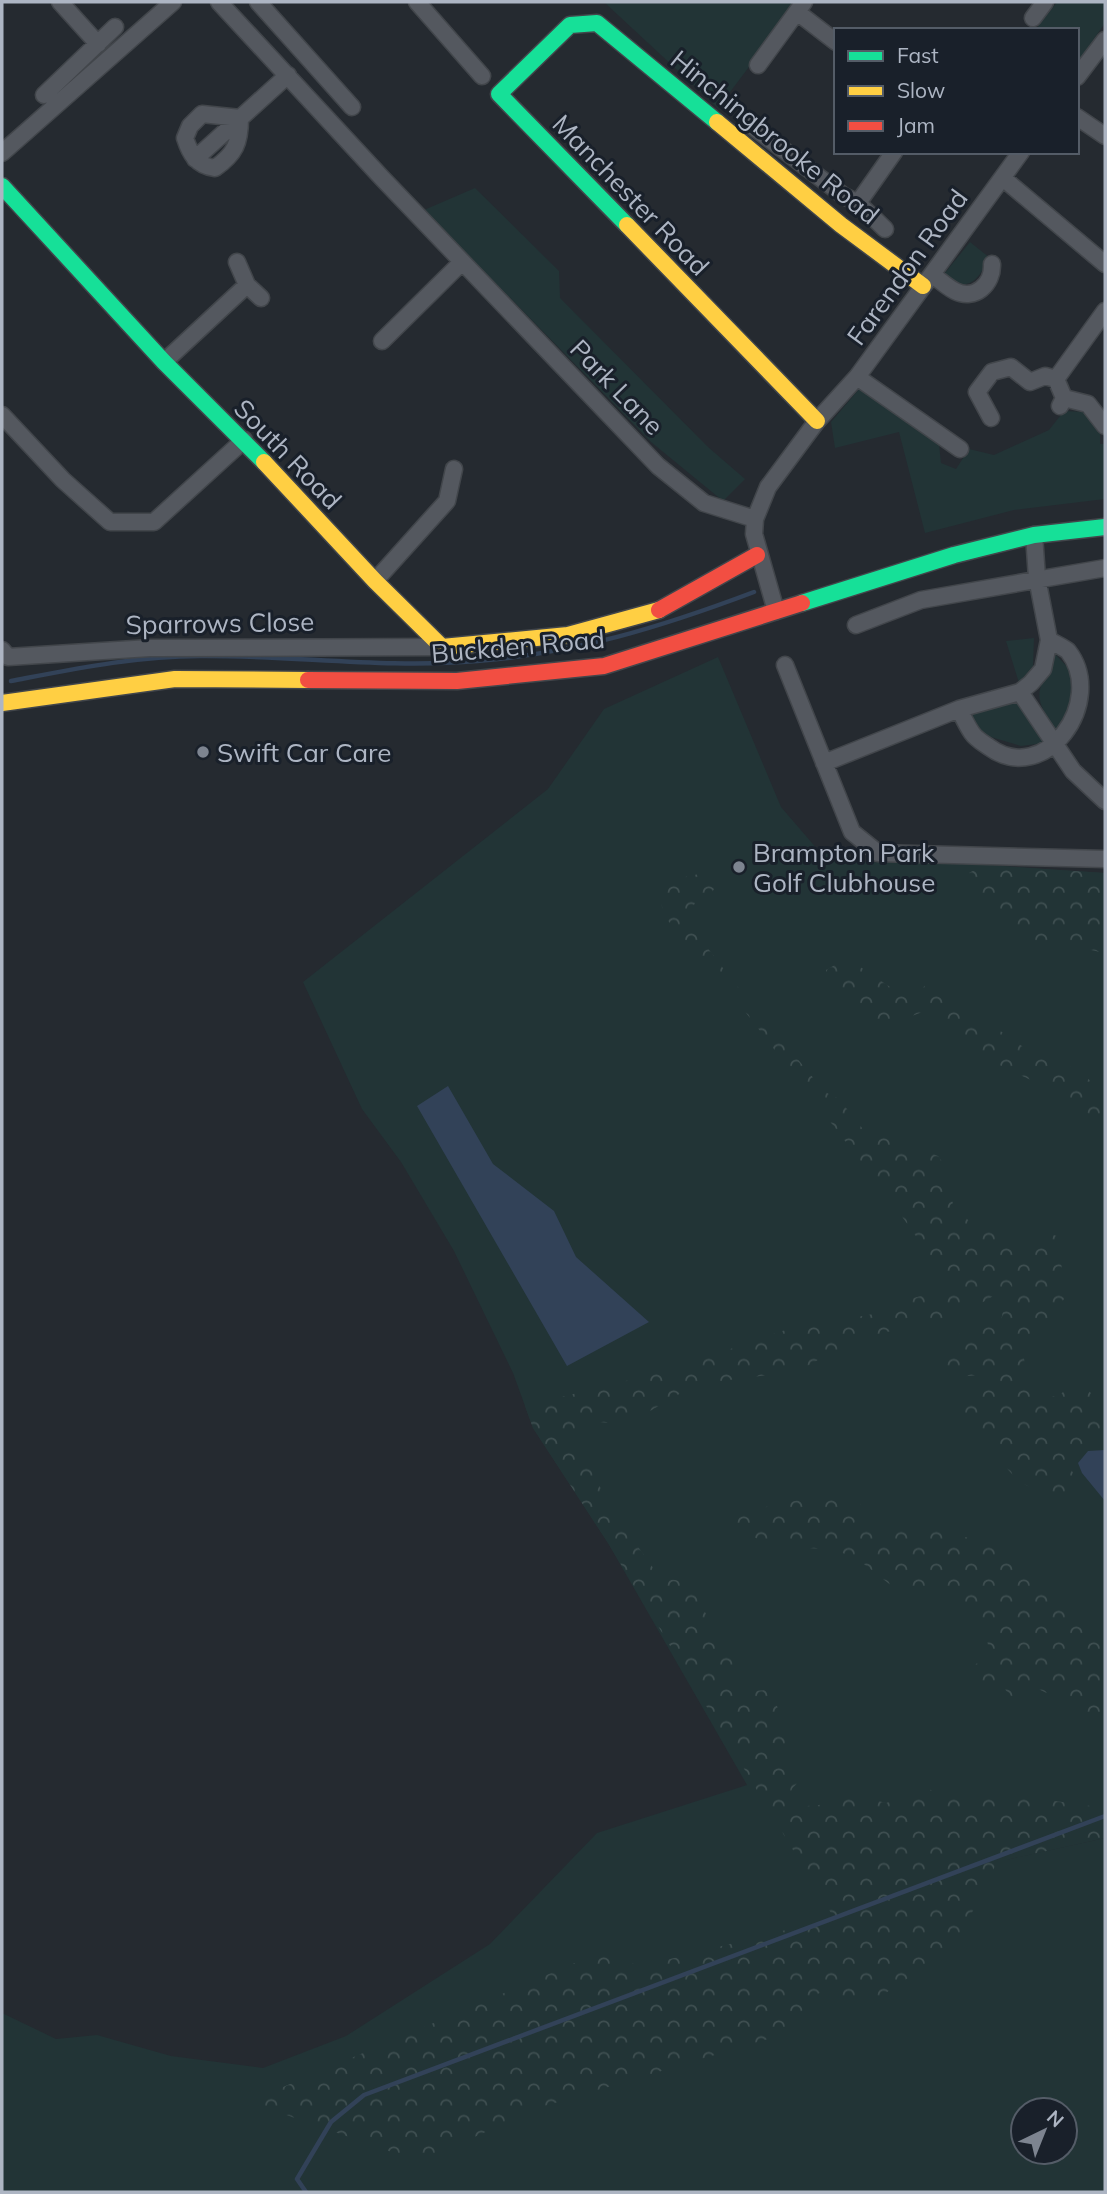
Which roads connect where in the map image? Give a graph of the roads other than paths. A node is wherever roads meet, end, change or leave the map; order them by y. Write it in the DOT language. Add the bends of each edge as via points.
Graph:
graph roads {
  1 [pos="60,2"];
  2 [pos="173,2"];
  3 [pos="219,2"];
  4 [pos="258,2"];
  5 [pos="416,2"];
  6 [pos="1045,2"];
  7 [pos="800,7"];
  8 [pos="1032,18"];
  9 [pos="597,23"];
  10 [pos="115,27"];
  11 [pos="834,40"];
  12 [pos="1105,40"];
  13 [pos="98,44"];
  14 [pos="758,65"];
  15 [pos="1079,74"];
  16 [pos="288,75"];
  17 [pos="482,76"];
  18 [pos="44,95"];
  19 [pos="352,107"];
  20 [pos="240,118"];
  21 [pos="1079,118"];
  22 [pos="748,123"];
  23 [pos="1105,136"];
  24 [pos="2,153"];
  25 [pos="893,154"];
  26 [pos="1020,154"];
  27 [pos="195,159"];
  28 [pos="1003,179"];
  29 [pos="2,186"];
  30 [pos="858,203"];
  31 [pos="885,229"];
  32 [pos="237,262"];
  33 [pos="462,262"];
  34 [pos="992,264"];
  35 [pos="1105,264"];
  36 [pos="928,280"];
  37 [pos="247,285"];
  38 [pos="261,298"];
  39 [pos="1105,311"];
  40 [pos="382,341"];
  41 [pos="164,362"];
  42 [pos="857,377"];
  43 [pos="1056,379"];
  44 [pos="2,415"];
  45 [pos="991,418"];
  46 [pos="817,421"];
  47 [pos="1105,426"];
  48 [pos="244,440"];
  49 [pos="960,449"];
  50 [pos="454,469"];
  51 [pos="755,519"];
  52 [pos="1105,527"];
  53 [pos="1034,535"];
  54 [pos="757,555"];
  55 [pos="1105,568"];
  56 [pos="1037,578"];
  57 [pos="375,581"];
  58 [pos="776,611"];
  59 [pos="856,625"];
  60 [pos="1049,640"];
  61 [pos="442,647"];
  62 [pos="2,650"];
  63 [pos="785,665"];
  64 [pos="1020,692"];
  65 [pos="2,703"];
  66 [pos="960,709"];
  67 [pos="1056,746"];
  68 [pos="824,763"];
  69 [pos="1105,801"];
  70 [pos="1105,859"];
  1 -- 13 [label="street"];
  2 -- 24 [label="street"];
  3 -- 16 [label="street, Park Lane"];
  4 -- 19 [label="street"];
  5 -- 17 [label="street"];
  6 -- 8 [label="street"];
  7 -- 11 [label="street"];
  7 -- 14 [label="street"];
  9 -- 36 [label="street, Hinchingbrooke Road" via="841,225"];
  9 -- 46 [label="street, Manchester Road" via="570,25 499,94"];
  10 -- 13 [label="street"];
  12 -- 15 [label="street"];
  13 -- 18 [label="street"];
  16 -- 20 [label="street"];
  16 -- 33 [label="street, Park Lane"];
  20 -- 27 [label="street"];
  20 -- 27 [label="street" via="240,139 233,156 215,168 204,167"];
  20 -- 27 [label="street" via="202,114 184,138"];
  21 -- 23 [label="street"];
  22 -- 30 [label="street"];
  25 -- 30 [label="street"];
  26 -- 28 [label="street, Farendon Road"];
  28 -- 35 [label="street"];
  28 -- 36 [label="street, Farendon Road"];
  29 -- 41 [label="street, South Road"];
  30 -- 31 [label="street"];
  32 -- 37 [label="street"];
  33 -- 40 [label="street"];
  33 -- 51 [label="street, Park Lane" via="659,466 704,503"];
  34 -- 36 [label="street" via="988,284 978,292 956,292"];
  36 -- 42 [label="street, Farendon Road"];
  37 -- 38 [label="street"];
  37 -- 41 [label="street"];
  39 -- 43 [label="street"];
  41 -- 48 [label="street, South Road"];
  42 -- 46 [label="street, Farendon Road"];
  42 -- 49 [label="street, Farendon Road"];
  43 -- 45 [label="street" via="1045,376 1030,382 1011,367 992,372 977,392"];
  43 -- 47 [label="street" via="1062,402 1087,404"];
  44 -- 48 [label="street" via="110,522 154,522"];
  46 -- 51 [label="street, Farendon Road" via="768,487"];
  48 -- 57 [label="street, South Road"];
  50 -- 57 [label="street" via="447,501"];
  51 -- 54 [label="street, Farendon Road"];
  52 -- 53 [label="street, Buckden Road"];
  53 -- 56 [label="street"];
  53 -- 58 [label="street, Buckden Road"];
  54 -- 58 [label="street, Farendon Road"];
  54 -- 61 [label="street" via="734,562 690,596 625,623 517,644"];
  55 -- 56 [label="street"];
  56 -- 59 [label="street" via="921,600"];
  56 -- 60 [label="street"];
  57 -- 61 [label="street, South Road"];
  58 -- 65 [label="street, Buckden Road" via="604,666 565,671 457,681 175,679"];
  60 -- 64 [label="street" via="1043,669"];
  60 -- 67 [label="street" via="1068,651 1084,697 1076,726"];
  61 -- 62 [label="street, Sparrows Close" via="150,648 8,657"];
  63 -- 68 [label="street"];
  64 -- 66 [label="street"];
  64 -- 67 [label="street"];
  66 -- 67 [label="street" via="973,735 998,754 1026,758"];
  66 -- 68 [label="street"];
  67 -- 69 [label="street" via="1073,771"];
  68 -- 70 [label="street" via="852,832 878,853"];
}
